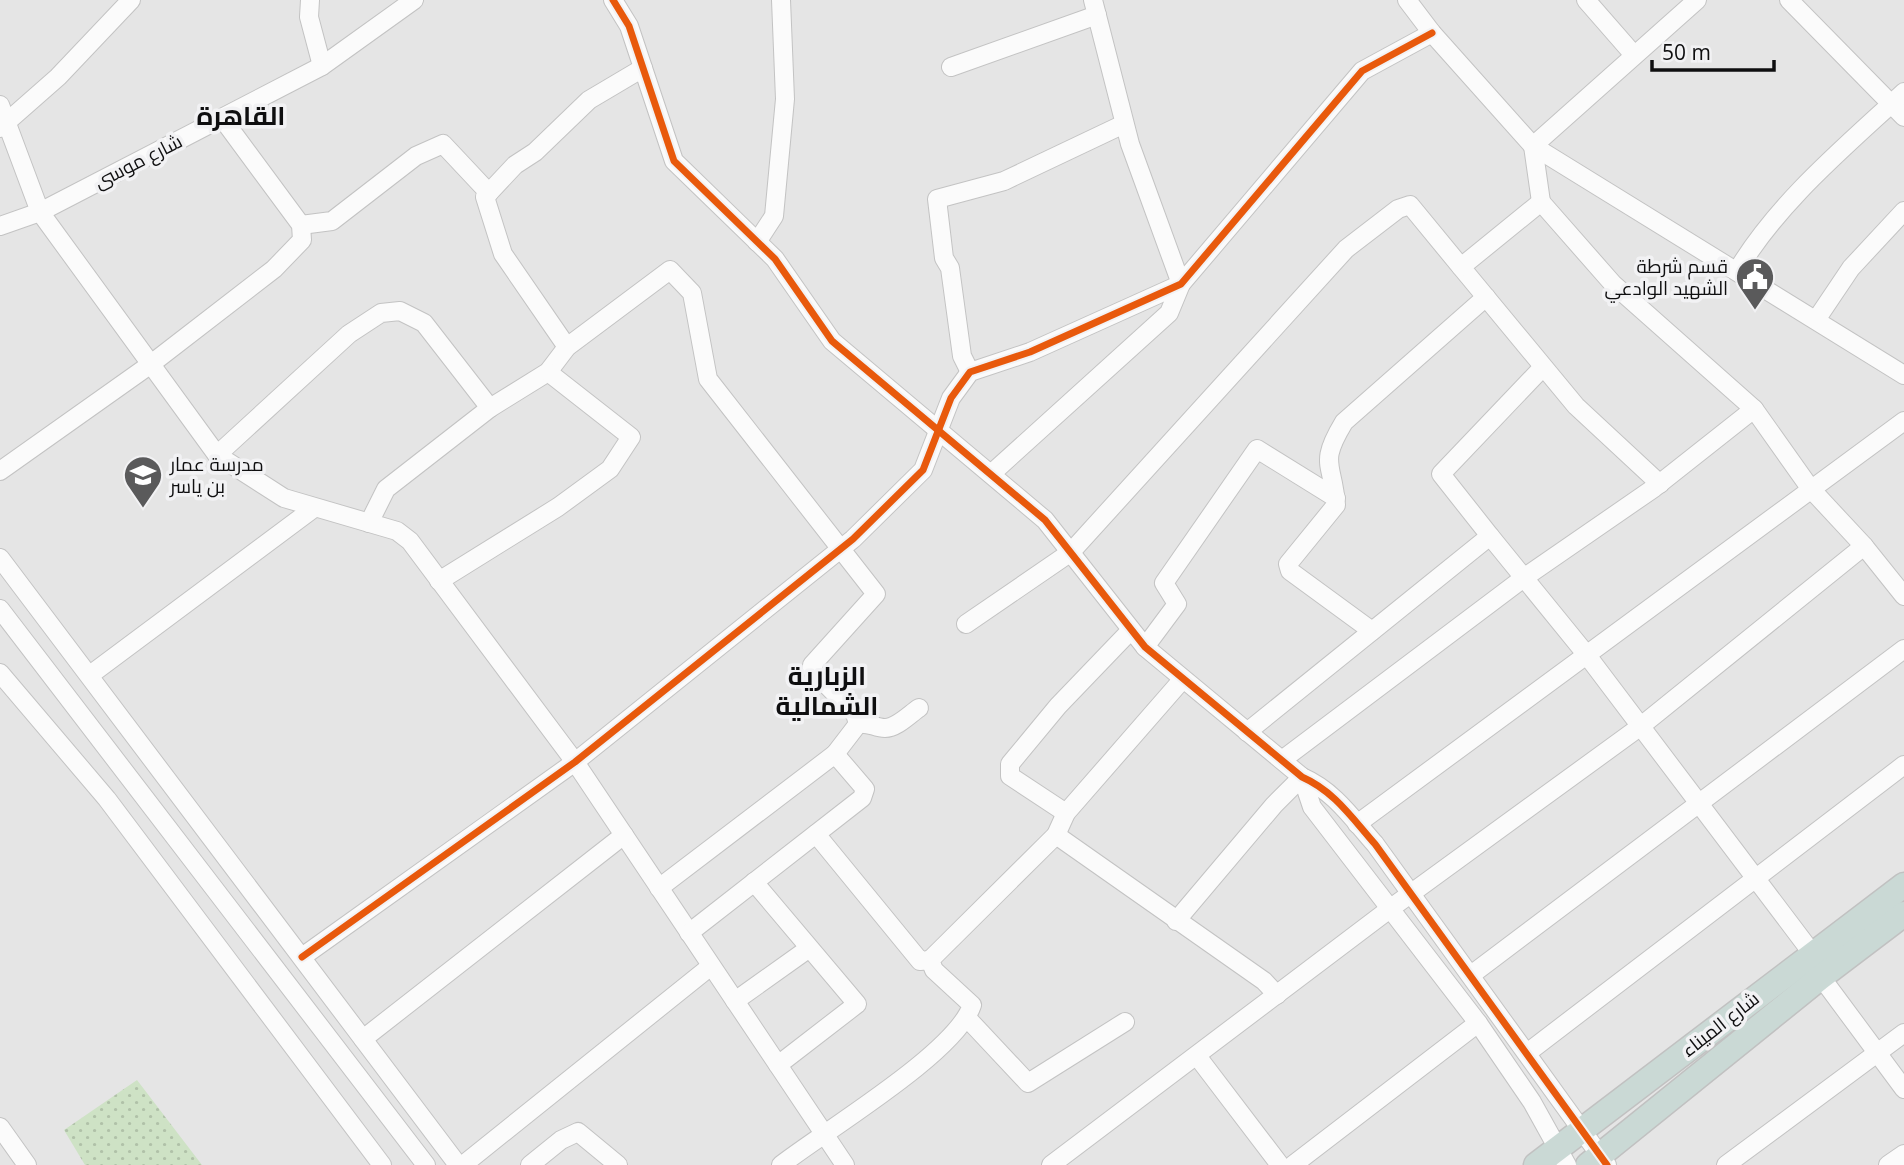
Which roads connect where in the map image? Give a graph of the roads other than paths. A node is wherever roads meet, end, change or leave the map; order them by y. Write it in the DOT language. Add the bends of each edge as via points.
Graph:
graph roads {
  1 [pos="131,0"];
  2 [pos="298,0"];
  3 [pos="414,0"];
  4 [pos="613,0"];
  5 [pos="782,0"];
  6 [pos="1407,0"];
  7 [pos="1586,0"];
  8 [pos="1697,0"];
  9 [pos="1789,0"];
  10 [pos="1095,7"];
  11 [pos="309,8"];
  12 [pos="1432,33"];
  13 [pos="1634,55"];
  14 [pos="322,66"];
  15 [pos="951,67"];
  16 [pos="643,68"];
  17 [pos="1900,104"];
  18 [pos="0,105"];
  19 [pos="222,118"];
  20 [pos="1124,124"];
  21 [pos="3,125"];
  22 [pos="1532,146"];
  23 [pos="489,193"];
  24 [pos="1541,202"];
  25 [pos="1904,211"];
  26 [pos="40,212"];
  27 [pos="301,225"];
  28 [pos="0,226"];
  29 [pos="757,242"];
  30 [pos="1461,267"];
  31 [pos="1737,271"];
  32 [pos="1181,284"];
  33 [pos="1486,297"];
  34 [pos="1816,320"];
  35 [pos="567,347"];
  36 [pos="151,364"];
  37 [pos="1543,367"];
  38 [pos="548,372"];
  39 [pos="970,372"];
  40 [pos="1904,375"];
  41 [pos="490,408"];
  42 [pos="1754,410"];
  43 [pos="1904,421"];
  44 [pos="939,430"];
  45 [pos="217,455"];
  46 [pos="0,471"];
  47 [pos="990,474"];
  48 [pos="1660,484"];
  49 [pos="1810,488"];
  50 [pos="1336,498"];
  51 [pos="314,509"];
  52 [pos="369,523"];
  53 [pos="1490,536"];
  54 [pos="1864,546"];
  55 [pos="840,548"];
  56 [pos="1070,552"];
  57 [pos="0,558"];
  58 [pos="1525,577"];
  59 [pos="439,581"];
  60 [pos="1904,596"];
  61 [pos="0,609"];
  62 [pos="966,624"];
  63 [pos="1131,630"];
  64 [pos="1372,631"];
  65 [pos="1145,647"];
  66 [pos="1904,649"];
  67 [pos="1586,654"];
  68 [pos="0,673"];
  69 [pos="90,675"];
  70 [pos="1182,680"];
  71 [pos="919,708"];
  72 [pos="858,724"];
  73 [pos="1641,726"];
  74 [pos="1247,732"];
  75 [pos="835,754"];
  76 [pos="1282,760"];
  77 [pos="575,762"];
  78 [pos="1904,765"];
  79 [pos="1302,777"];
  80 [pos="1700,802"];
  81 [pos="1066,813"];
  82 [pos="1357,824"];
  83 [pos="816,834"];
  84 [pos="624,835"];
  85 [pos="1056,835"];
  86 [pos="1758,877"];
  87 [pos="754,883"];
  88 [pos="1904,885"];
  89 [pos="659,888"];
  90 [pos="1411,894"];
  91 [pos="1391,908"];
  92 [pos="1904,914"];
  93 [pos="1176,921"];
  94 [pos="689,933"];
  95 [pos="808,949"];
  96 [pos="1812,953"];
  97 [pos="302,957"];
  98 [pos="930,960"];
  99 [pos="711,966"];
  100 [pos="1471,975"];
  101 [pos="1821,976"];
  102 [pos="1277,995"];
  103 [pos="735,1000"];
  104 [pos="968,1019"];
  105 [pos="1125,1022"];
  106 [pos="1478,1023"];
  107 [pos="1904,1032"];
  108 [pos="363,1039"];
  109 [pos="1527,1053"];
  110 [pos="1877,1053"];
  111 [pos="1197,1056"];
  112 [pos="778,1065"];
  113 [pos="1904,1090"];
  114 [pos="0,1127"];
  115 [pos="1584,1129"];
  116 [pos="823,1133"];
  117 [pos="1904,1154"];
  118 [pos="1562,1157"];
  119 [pos="1599,1161"];
  120 [pos="27,1165"];
  121 [pos="382,1165"];
  122 [pos="426,1165"];
  123 [pos="458,1165"];
  124 [pos="463,1165"];
  125 [pos="530,1165"];
  126 [pos="618,1165"];
  127 [pos="781,1165"];
  128 [pos="845,1165"];
  129 [pos="1051,1165"];
  130 [pos="1280,1165"];
  131 [pos="1293,1165"];
  132 [pos="1536,1165"];
  133 [pos="1726,1165"];
  134 [pos="1888,1165"];
  1 -- 21 [label="street" via="58,77"];
  2 -- 11 [label="street"];
  3 -- 14 [label="street, شارع موسى"];
  4 -- 16 [label="street" via="629,26"];
  5 -- 29 [label="street" via="785,99 774,216"];
  6 -- 12 [label="street"];
  7 -- 13 [label="street"];
  8 -- 13 [label="street"];
  9 -- 17 [label="street"];
  10 -- 15 [label="street"];
  10 -- 20 [label="street"];
  11 -- 14 [label="street"];
  12 -- 22 [label="street"];
  12 -- 32 [label="street" via="1362,71"];
  13 -- 22 [label="street"];
  14 -- 19 [label="street, شارع موسى"];
  16 -- 23 [label="street" via="589,100"];
  16 -- 29 [label="street" via="674,161"];
  17 -- 31 [label="street" via="1819,170 1753,245"];
  18 -- 21 [label="street"];
  19 -- 26 [label="street, شارع موسى"];
  19 -- 27 [label="street"];
  20 -- 32 [label="street"];
  20 -- 39 [label="street" via="1004,181 937,199 962,356"];
  21 -- 26 [label="street"];
  22 -- 24 [label="street"];
  22 -- 31 [label="street"];
  23 -- 27 [label="street" via="443,144 416,156 332,221"];
  23 -- 35 [label="street" via="485,197 503,254"];
  24 -- 30 [label="street"];
  24 -- 42 [label="street" via="1612,284"];
  25 -- 34 [label="street" via="1851,268"];
  26 -- 28 [label="street, شارع موسى"];
  26 -- 36 [label="street"];
  27 -- 36 [label="street" via="302,240 274,270"];
  29 -- 44 [label="street" via="775,258 832,341"];
  30 -- 33 [label="street"];
  30 -- 56 [label="street" via="1409,205 1398,209 1346,249"];
  31 -- 34 [label="street"];
  32 -- 39 [label="street" via="1030,352"];
  32 -- 47 [label="street" via="1170,313"];
  33 -- 37 [label="street"];
  33 -- 50 [label="street" via="1344,422 1332,443 1327,467"];
  34 -- 40 [label="street"];
  35 -- 38 [label="street"];
  35 -- 55 [label="street" via="670,270 692,293 708,379"];
  36 -- 45 [label="street"];
  36 -- 46 [label="street"];
  37 -- 48 [label="street" via="1576,406"];
  37 -- 53 [label="street" via="1441,474"];
  38 -- 41 [label="street"];
  38 -- 59 [label="street" via="631,437 610,469"];
  39 -- 44 [label="street" via="951,398"];
  41 -- 45 [label="street" via="424,323 400,311 382,313 349,334"];
  41 -- 52 [label="street" via="386,489"];
  42 -- 48 [label="street"];
  42 -- 49 [label="street"];
  43 -- 49 [label="street"];
  44 -- 47 [label="street"];
  44 -- 55 [label="street" via="923,470"];
  45 -- 51 [label="street" via="284,498"];
  47 -- 56 [label="street" via="1045,520"];
  48 -- 58 [label="street"];
  49 -- 54 [label="street"];
  49 -- 67 [label="street"];
  50 -- 64 [label="street" via="1336,505 1288,564 1290,571"];
  50 -- 65 [label="street" via="1257,449 1164,583 1177,604"];
  51 -- 52 [label="street"];
  51 -- 69 [label="street"];
  52 -- 59 [label="street" via="397,531"];
  53 -- 58 [label="street"];
  53 -- 64 [label="street"];
  54 -- 60 [label="street"];
  54 -- 73 [label="street"];
  55 -- 72 [label="street" via="876,594 812,664 812,670 856,714"];
  55 -- 77 [label="street"];
  56 -- 62 [label="street"];
  56 -- 63 [label="street"];
  57 -- 69 [label="street"];
  58 -- 67 [label="street"];
  58 -- 76 [label="street"];
  59 -- 77 [label="street"];
  61 -- 122 [label="street"];
  63 -- 65 [label="street"];
  63 -- 81 [label="street" via="1010,764 1010,776"];
  64 -- 74 [label="street"];
  65 -- 70 [label="street"];
  66 -- 80 [label="street"];
  67 -- 73 [label="street"];
  67 -- 82 [label="street"];
  68 -- 121 [label="street" via="107,799"];
  69 -- 97 [label="street"];
  70 -- 74 [label="street"];
  70 -- 81 [label="street"];
  71 -- 72 [label="street" via="894,727"];
  72 -- 75 [label="street"];
  73 -- 80 [label="street"];
  73 -- 90 [label="street"];
  74 -- 76 [label="street"];
  75 -- 83 [label="street" via="865,789 862,798"];
  75 -- 89 [label="street"];
  76 -- 79 [label="street"];
  77 -- 84 [label="street"];
  77 -- 97 [label="street"];
  78 -- 86 [label="street"];
  79 -- 82 [label="street" via="1323,786"];
  79 -- 91 [label="street" via="1312,807"];
  79 -- 93 [label="street"];
  80 -- 86 [label="street"];
  80 -- 100 [label="street"];
  81 -- 85 [label="street"];
  82 -- 90 [label="street"];
  83 -- 87 [label="street"];
  83 -- 98 [label="street" via="901,942 920,961"];
  84 -- 89 [label="street"];
  84 -- 108 [label="street"];
  85 -- 93 [label="street"];
  85 -- 98 [label="street"];
  86 -- 96 [label="street"];
  86 -- 109 [label="street"];
  87 -- 94 [label="street"];
  87 -- 95 [label="street"];
  88 -- 96 [label="highway, شارع الميناء"];
  89 -- 94 [label="street"];
  90 -- 91 [label="street"];
  90 -- 100 [label="street"];
  91 -- 102 [label="street"];
  91 -- 106 [label="street"];
  92 -- 101 [label="highway, شارع الميناء"];
  93 -- 102 [label="street" via="1264,981"];
  94 -- 99 [label="street"];
  95 -- 103 [label="street"];
  95 -- 112 [label="street" via="857,1004"];
  96 -- 115 [label="highway, شارع الميناء"];
  97 -- 108 [label="street"];
  98 -- 104 [label="street" via="934,970 972,1005"];
  99 -- 103 [label="street"];
  99 -- 124 [label="street"];
  100 -- 109 [label="street"];
  101 -- 110 [label="street"];
  101 -- 119 [label="highway, شارع الميناء"];
  102 -- 111 [label="street"];
  103 -- 112 [label="street"];
  104 -- 105 [label="street" via="1028,1083"];
  104 -- 116 [label="street" via="921,1065"];
  106 -- 118 [label="street" via="1532,1102"];
  106 -- 131 [label="street"];
  107 -- 110 [label="street"];
  108 -- 123 [label="street"];
  109 -- 115 [label="street"];
  110 -- 113 [label="street"];
  110 -- 133 [label="street"];
  111 -- 129 [label="street"];
  111 -- 130 [label="street"];
  112 -- 116 [label="street"];
  114 -- 120 [label="street"];
  115 -- 118 [label="highway, شارع الميناء"];
  115 -- 119 [label="street"];
  116 -- 127 [label="street"];
  116 -- 128 [label="street"];
  117 -- 134 [label="street"];
  118 -- 132 [label="highway, شارع الميناء"];
  125 -- 126 [label="street" via="578,1132"];
}
